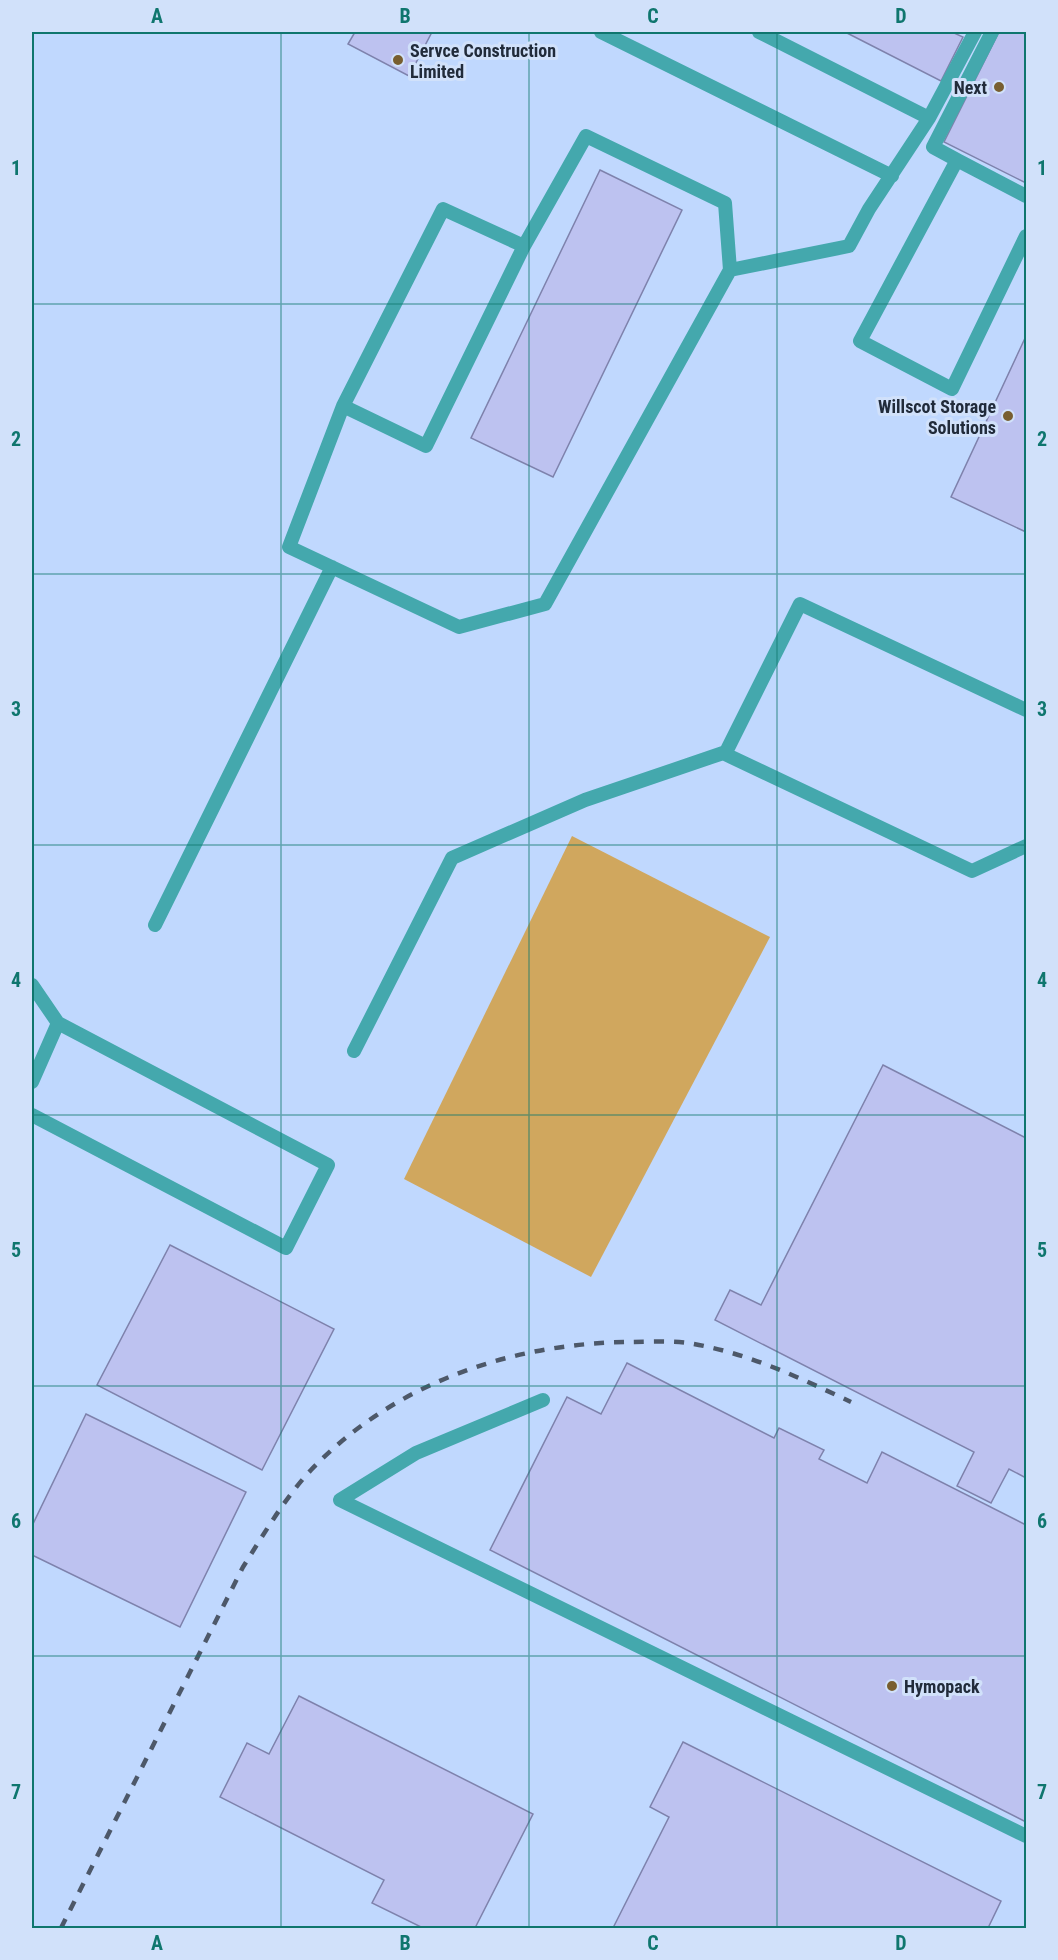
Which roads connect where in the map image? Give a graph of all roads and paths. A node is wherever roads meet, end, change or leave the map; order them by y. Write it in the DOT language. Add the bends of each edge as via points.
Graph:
graph roads {
  1 [pos="601,32"];
  2 [pos="759,32"];
  3 [pos="975,32"];
  4 [pos="992,32"];
  5 [pos="929,118"];
  6 [pos="957,160"];
  7 [pos="892,176"];
  8 [pos="1026,196"];
  9 [pos="1026,236"];
  10 [pos="524,246"];
  11 [pos="730,270"];
  12 [pos="343,406"];
  13 [pos="332,567"];
  14 [pos="1026,710"];
  15 [pos="726,752"];
  16 [pos="1026,846"];
  17 [pos="155,925"];
  18 [pos="32,985"];
  19 [pos="58,1023"];
  20 [pos="354,1051"];
  21 [pos="32,1082"];
  22 [pos="32,1114"];
  23 [pos="543,1400"];
  24 [pos="1026,1836"];
  1 -- 7 [label="lane"];
  2 -- 5 [label="lane"];
  3 -- 5 [label="lane"];
  4 -- 6 [label="lane" via="933,147"];
  5 -- 7 [label="lane"];
  6 -- 8 [label="lane"];
  6 -- 9 [label="lane" via="860,341 952,388"];
  7 -- 11 [label="lane" via="849,246"];
  10 -- 11 [label="lane" via="586,136 725,203"];
  10 -- 12 [label="lane" via="443,209"];
  10 -- 12 [label="lane" via="426,446"];
  11 -- 13 [label="lane" via="545,604 459,627"];
  12 -- 13 [label="lane" via="289,547"];
  13 -- 17 [label="lane"];
  14 -- 15 [label="lane" via="800,604"];
  15 -- 16 [label="lane" via="972,871"];
  15 -- 20 [label="lane" via="585,800 452,858"];
  18 -- 19 [label="lane"];
  19 -- 21 [label="lane"];
  19 -- 22 [label="lane" via="328,1165 286,1248"];
  23 -- 24 [label="lane" via="416,1453 340,1500"];
}
